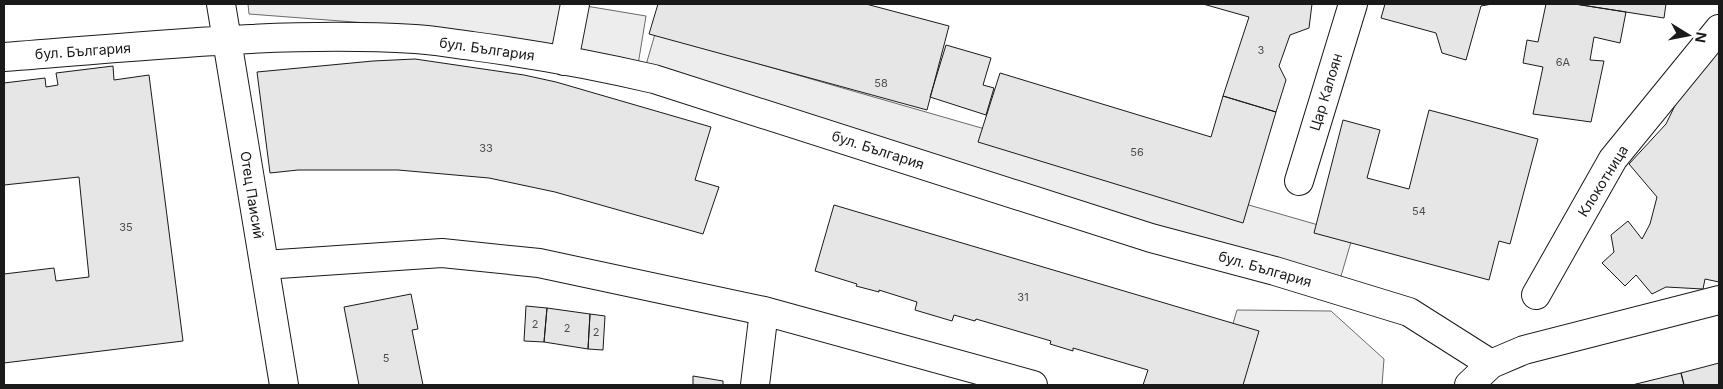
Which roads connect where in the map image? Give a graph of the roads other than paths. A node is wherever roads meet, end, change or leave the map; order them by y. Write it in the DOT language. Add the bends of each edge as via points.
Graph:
graph roads {
  1 [pos="221,4"];
  2 [pos="575,4"];
  3 [pos="1352,4"];
  4 [pos="1719,29"];
  5 [pos="226,40"];
  6 [pos="4,57"];
  7 [pos="564,61"];
  8 [pos="1299,181"];
  9 [pos="264,265"];
  10 [pos="1536,295"];
  11 [pos="1719,300"];
  12 [pos="764,311"];
  13 [pos="1491,374"];
  14 [pos="284,385"];
  15 [pos="755,385"];
  16 [pos="1033,385"];
  17 [pos="1469,385"];
  1 -- 5 [label="street, Отец Паисий"];
  2 -- 7 [label="street"];
  3 -- 8 [label="street, Цар Калоян"];
  4 -- 10 [label="street, Клокотница" via="1613,159"];
  5 -- 6 [label="street, бул. България"];
  5 -- 7 [label="street, бул. България" via="314,36 417,39"];
  5 -- 9 [label="street, Отец Паисий"];
  7 -- 13 [label="street, бул. България" via="654,79 1151,238 1409,312"];
  9 -- 12 [label="street" via="442,253 539,264"];
  9 -- 14 [label="street, Отец Паисий"];
  11 -- 13 [label="street" via="1524,350"];
  12 -- 15 [label="street"];
  12 -- 16 [label="street"];
  13 -- 17 [label="street"];
}
